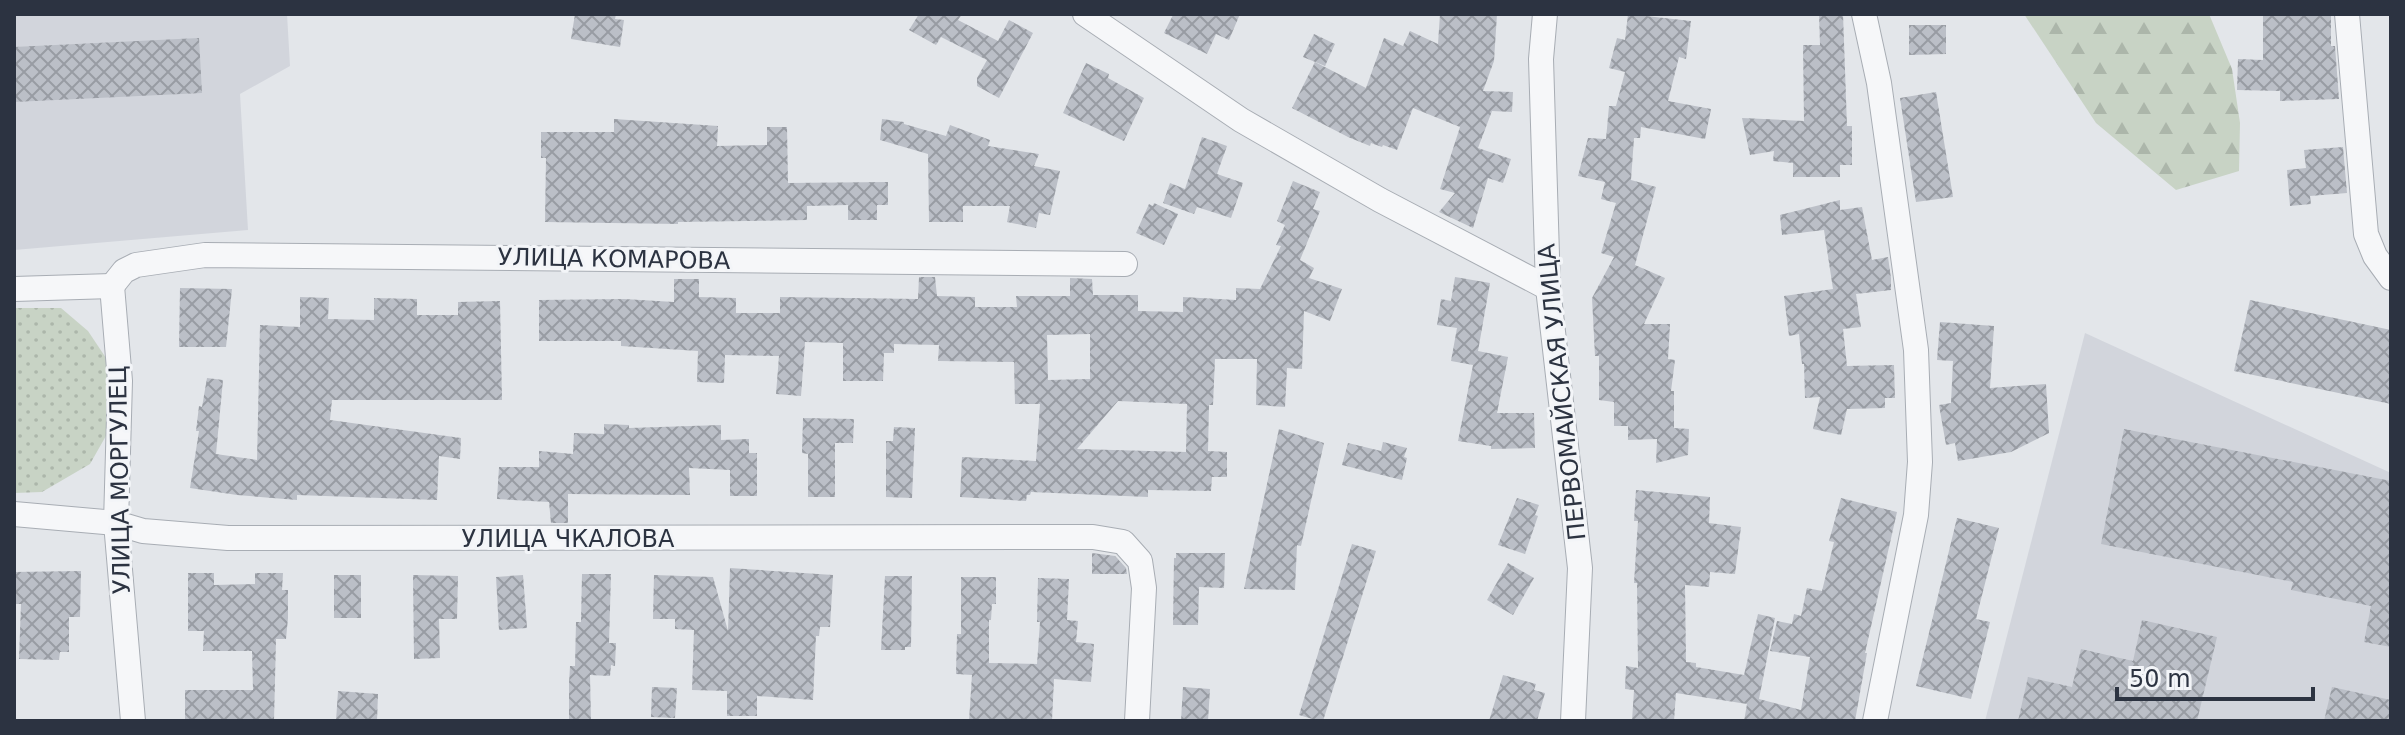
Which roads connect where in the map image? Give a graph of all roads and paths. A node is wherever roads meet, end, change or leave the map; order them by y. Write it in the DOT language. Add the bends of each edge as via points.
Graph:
graph roads {
  1 [pos="1085,14"];
  2 [pos="1545,14"];
  3 [pos="1864,14"];
  4 [pos="2347,14"];
  5 [pos="1125,264"];
  6 [pos="2391,278"];
  7 [pos="112,286"];
  8 [pos="1548,288"];
  9 [pos="14,289"];
  10 [pos="14,514"];
  11 [pos="116,523"];
  12 [pos="133,721"];
  13 [pos="1137,721"];
  14 [pos="1573,721"];
  15 [pos="1875,721"];
  1 -- 8 [label="street" via="1241,120"];
  2 -- 8 [label="street, ПЕРВОМАЙСКАЯ УЛИЦА" via="1541,59"];
  3 -- 15 [label="street" via="1879,83 1916,350 1920,462 1916,515"];
  4 -- 6 [label="street" via="2366,234"];
  5 -- 7 [label="street, УЛИЦА КОМАРОВА" via="205,255 136,265"];
  7 -- 9 [label="street"];
  7 -- 11 [label="street, УЛИЦА МОРГУЛЕЦ" via="120,381"];
  8 -- 14 [label="street, ПЕРВОМАЙСКАЯ УЛИЦА" via="1580,568"];
  10 -- 11 [label="street, УЛИЦА ЧКАЛОВА"];
  11 -- 12 [label="street, УЛИЦА МОРГУЛЕЦ"];
  11 -- 13 [label="street, УЛИЦА ЧКАЛОВА" via="143,531 228,538 1093,537 1123,542 1140,561 1144,588"];
}
